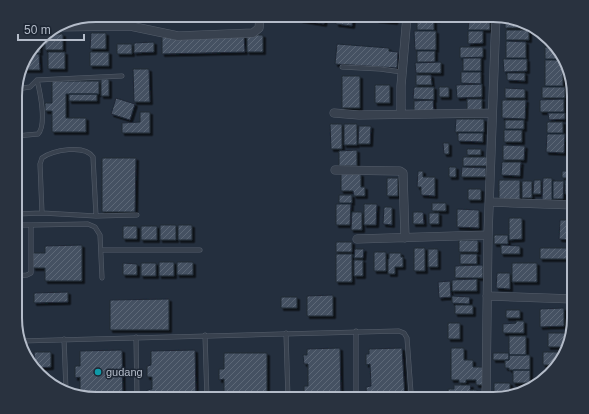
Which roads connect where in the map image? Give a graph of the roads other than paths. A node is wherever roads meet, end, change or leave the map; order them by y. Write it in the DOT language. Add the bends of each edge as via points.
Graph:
graph roads {
  1 [pos="133,22"];
  2 [pos="260,22"];
  3 [pos="406,22"];
  4 [pos="496,22"];
  5 [pos="74,26"];
  6 [pos="130,26"];
  7 [pos="342,67"];
  8 [pos="402,72"];
  9 [pos="122,76"];
  10 [pos="37,80"];
  11 [pos="23,89"];
  12 [pos="334,113"];
  13 [pos="492,113"];
  14 [pos="401,114"];
  15 [pos="22,136"];
  16 [pos="335,170"];
  17 [pos="490,202"];
  18 [pos="567,205"];
  19 [pos="42,213"];
  20 [pos="22,214"];
  21 [pos="137,215"];
  22 [pos="96,216"];
  23 [pos="22,225"];
  24 [pos="30,225"];
  25 [pos="488,235"];
  26 [pos="405,238"];
  27 [pos="357,239"];
  28 [pos="101,250"];
  29 [pos="200,250"];
  30 [pos="22,276"];
  31 [pos="102,278"];
  32 [pos="487,296"];
  33 [pos="567,299"];
  34 [pos="356,331"];
  35 [pos="286,333"];
  36 [pos="205,335"];
  37 [pos="136,337"];
  38 [pos="64,339"];
  39 [pos="26,341"];
  40 [pos="66,385"];
  41 [pos="137,392"];
  42 [pos="207,392"];
  43 [pos="288,392"];
  44 [pos="356,392"];
  45 [pos="411,392"];
  46 [pos="486,392"];
  1 -- 6 [label="street"];
  2 -- 6 [label="street" via="259,28 253,33 178,36"];
  3 -- 8 [label="street"];
  4 -- 13 [label="street"];
  5 -- 6 [label="street"];
  7 -- 8 [label="lane" via="380,68"];
  8 -- 14 [label="street"];
  9 -- 10 [label="lane"];
  10 -- 11 [label="lane" via="30,87"];
  10 -- 15 [label="lane" via="41,95 41,130 35,135"];
  12 -- 14 [label="street"];
  13 -- 14 [label="street"];
  13 -- 17 [label="street"];
  16 -- 26 [label="street" via="403,173"];
  17 -- 18 [label="street"];
  17 -- 25 [label="street"];
  19 -- 20 [label="lane"];
  19 -- 22 [label="lane"];
  19 -- 22 [label="lane" via="42,158 47,154 82,150 93,157"];
  21 -- 22 [label="lane"];
  23 -- 24 [label="lane"];
  24 -- 28 [label="lane" via="92,225 100,235"];
  24 -- 30 [label="lane" via="31,273"];
  25 -- 26 [label="street"];
  25 -- 32 [label="street"];
  26 -- 27 [label="street"];
  28 -- 29 [label="lane"];
  28 -- 31 [label="lane"];
  32 -- 33 [label="street"];
  32 -- 46 [label="street"];
  34 -- 35 [label="lane"];
  34 -- 44 [label="lane"];
  34 -- 45 [label="lane" via="390,330 404,333 407,338"];
  35 -- 36 [label="lane"];
  35 -- 43 [label="lane"];
  36 -- 37 [label="lane"];
  36 -- 42 [label="lane"];
  37 -- 38 [label="lane"];
  37 -- 41 [label="lane"];
  38 -- 39 [label="lane"];
  38 -- 40 [label="lane"];
}
